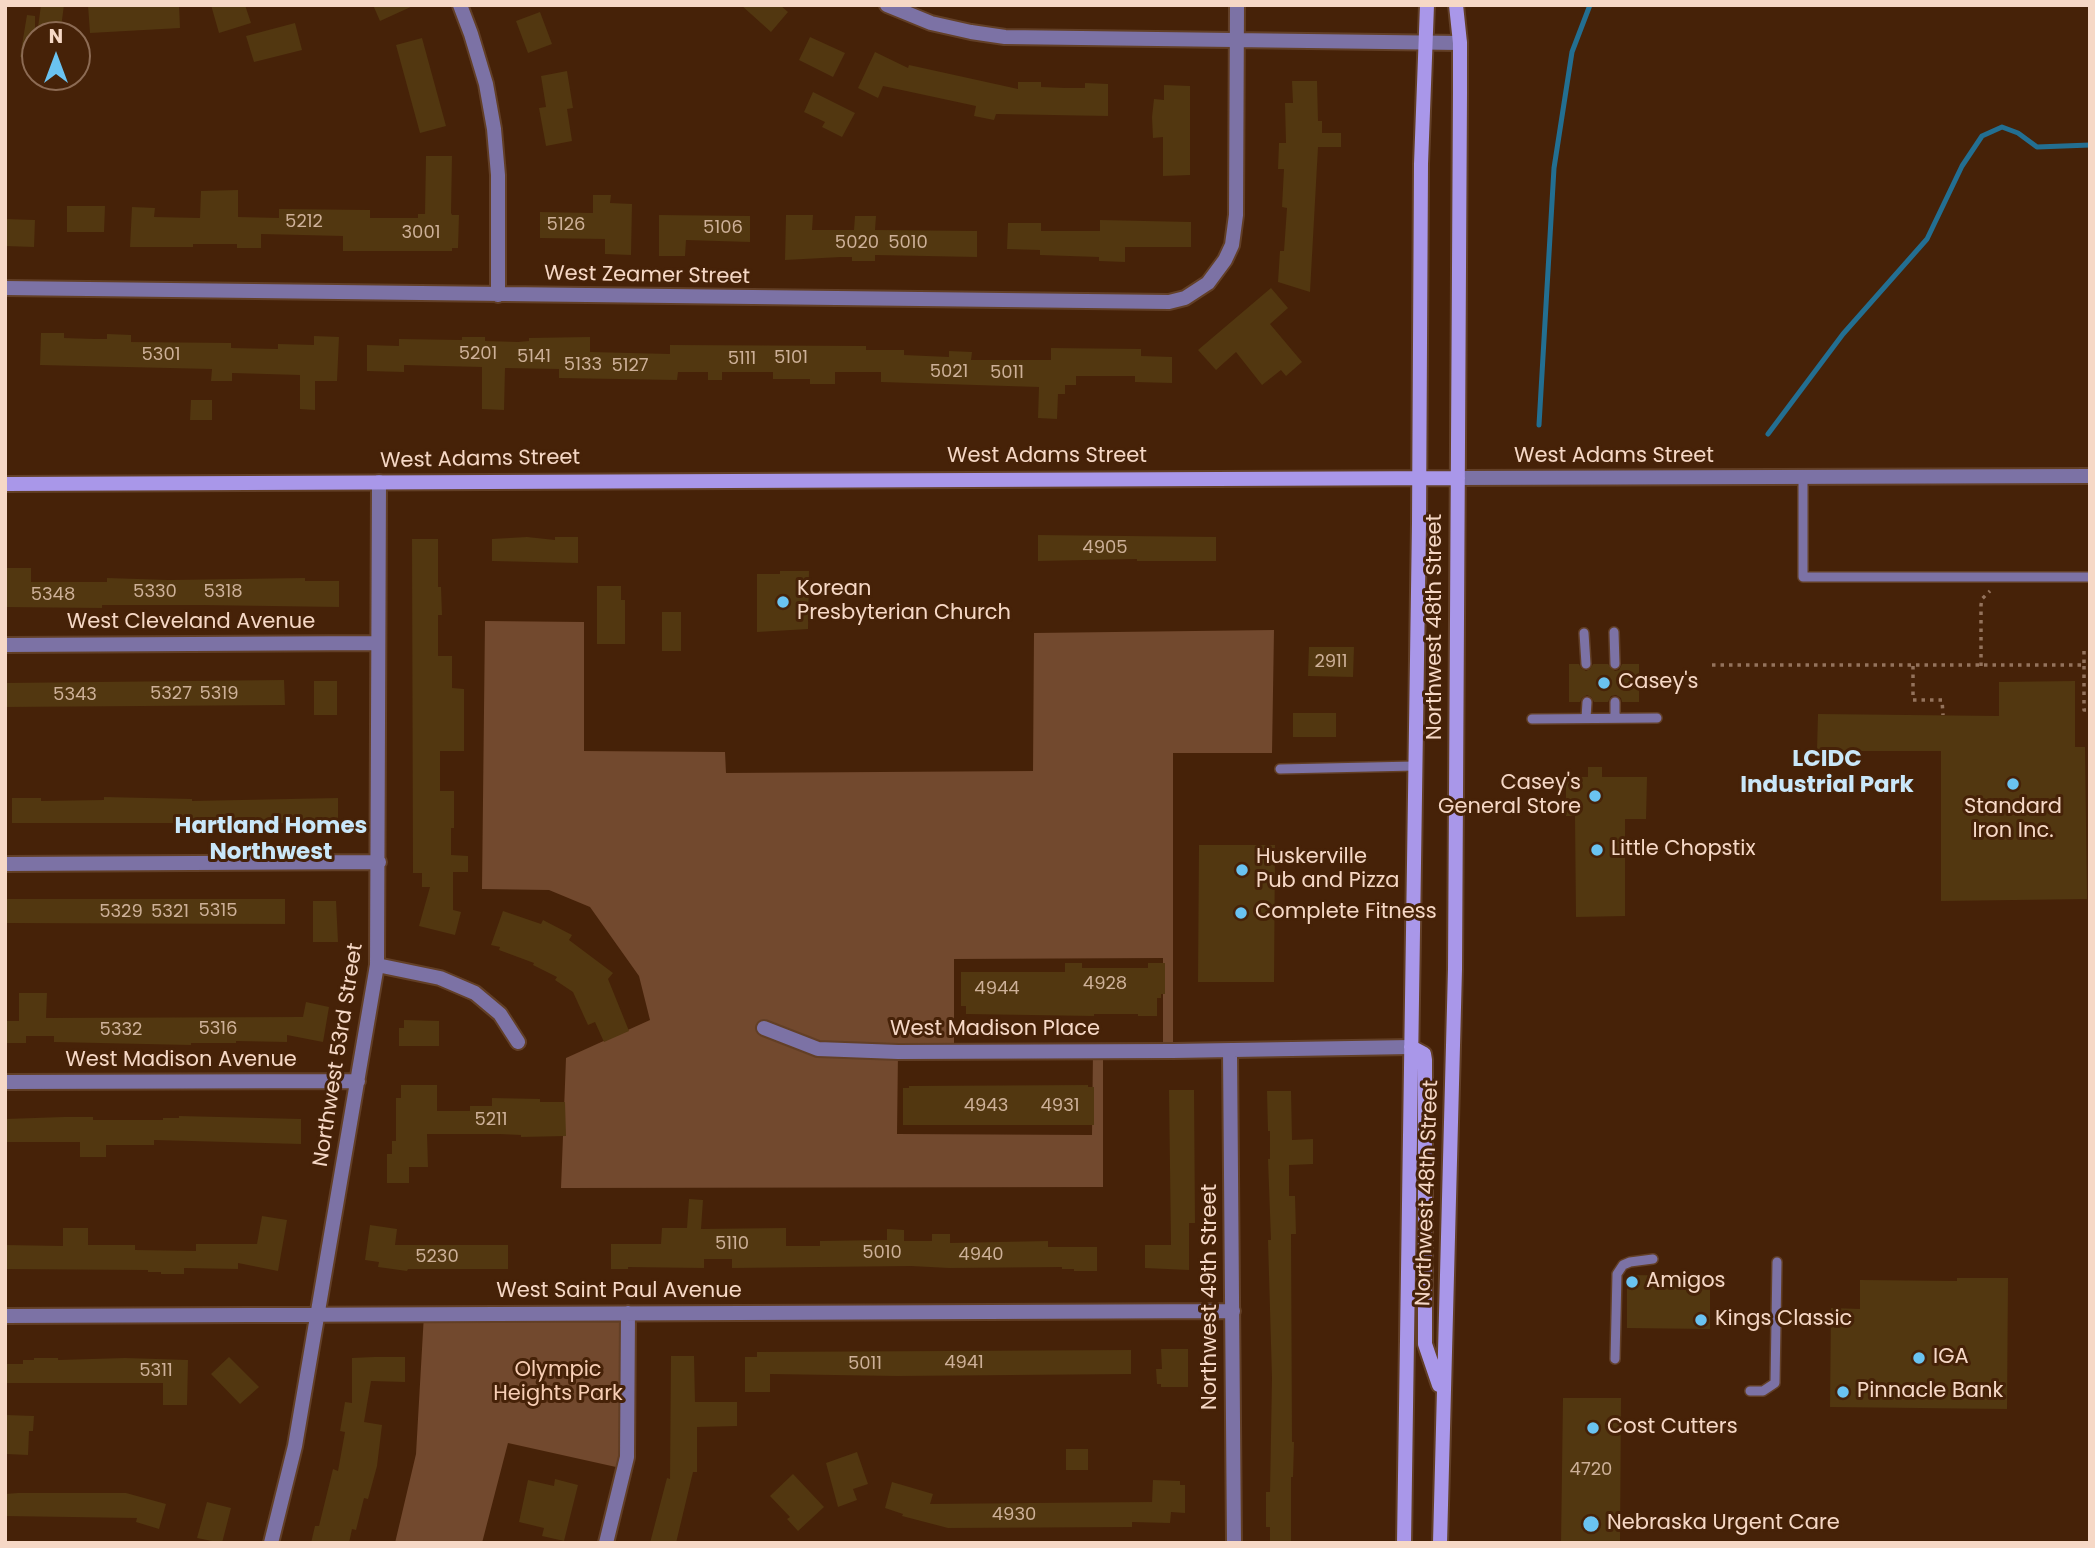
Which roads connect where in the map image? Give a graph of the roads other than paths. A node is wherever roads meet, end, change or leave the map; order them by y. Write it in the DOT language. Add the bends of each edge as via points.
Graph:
graph roads {
  1 [pos="460,5"];
  2 [pos="887,5"];
  3 [pos="1237,5"];
  4 [pos="1427,5"];
  5 [pos="1456,5"];
  6 [pos="1237,40"];
  7 [pos="1425,42"];
  8 [pos="1460,43"];
  9 [pos="5,288"];
  10 [pos="498,295"];
  11 [pos="2090,476"];
  12 [pos="1419,477"];
  13 [pos="1803,477"];
  14 [pos="1458,478"];
  15 [pos="379,482"];
  16 [pos="5,484"];
  17 [pos="2090,577"];
  18 [pos="1614,632"];
  19 [pos="1584,633"];
  20 [pos="377,643"];
  21 [pos="5,645"];
  22 [pos="1586,664"];
  23 [pos="1615,664"];
  24 [pos="1587,702"];
  25 [pos="1615,702"];
  26 [pos="1586,718"];
  27 [pos="1615,718"];
  28 [pos="1657,718"];
  29 [pos="1532,719"];
  30 [pos="1415,765"];
  31 [pos="1280,769"];
  32 [pos="379,862"];
  33 [pos="5,864"];
  34 [pos="377,965"];
  35 [pos="764,1028"];
  36 [pos="518,1042"];
  37 [pos="1411,1047"];
  38 [pos="1230,1051"];
  39 [pos="358,1081"];
  40 [pos="5,1082"];
  41 [pos="1653,1259"];
  42 [pos="1777,1262"];
  43 [pos="1233,1311"];
  44 [pos="628,1313"];
  45 [pos="319,1314"];
  46 [pos="5,1316"];
  47 [pos="1615,1359"];
  48 [pos="1750,1391"];
  49 [pos="1442,1393"];
  50 [pos="271,1543"];
  51 [pos="606,1543"];
  52 [pos="1234,1543"];
  53 [pos="1404,1543"];
  54 [pos="1440,1543"];
  1 -- 10 [label="street" via="486,84 496,141"];
  2 -- 6 [label="street" via="932,23 1005,37"];
  3 -- 6 [label="street"];
  4 -- 7 [label="main road, Northwest 48th Street"];
  5 -- 8 [label="main road, Northwest 48th Street"];
  6 -- 7 [label="street"];
  6 -- 10 [label="street, West Zeamer Street" via="1232,245 1216,275 1193,294 1160,303"];
  7 -- 8 [label="street"];
  7 -- 12 [label="main road, Northwest 48th Street"];
  8 -- 14 [label="main road, Northwest 48th Street"];
  9 -- 10 [label="street, West Zeamer Street"];
  11 -- 13 [label="street, West Adams Street"];
  12 -- 14 [label="main road, West Adams Street"];
  12 -- 15 [label="main road, West Adams Street"];
  12 -- 30 [label="main road, Northwest 48th Street"];
  13 -- 14 [label="street, West Adams Street"];
  13 -- 17 [label="lane" via="1803,577"];
  14 -- 49 [label="main road, Northwest 48th Street" via="1455,1021"];
  15 -- 16 [label="main road, West Adams Street"];
  15 -- 20 [label="street, Northwest 53rd Street"];
  18 -- 23 [label="lane"];
  19 -- 22 [label="lane"];
  20 -- 21 [label="street, West Cleveland Avenue"];
  20 -- 32 [label="street, Northwest 53rd Street"];
  24 -- 26 [label="lane"];
  25 -- 27 [label="lane"];
  26 -- 27 [label="lane"];
  26 -- 29 [label="lane"];
  27 -- 28 [label="lane"];
  30 -- 31 [label="lane"];
  30 -- 37 [label="main road, Northwest 48th Street"];
  32 -- 33 [label="street"];
  32 -- 34 [label="street, Northwest 53rd Street"];
  34 -- 36 [label="street" via="440,978 475,993 500,1014"];
  34 -- 39 [label="street, Northwest 53rd Street"];
  35 -- 38 [label="street, West Madison Place" via="818,1049"];
  37 -- 38 [label="street"];
  37 -- 49 [label="main road" via="1426,1060 1424,1344"];
  37 -- 53 [label="main road, Northwest 48th Street"];
  38 -- 43 [label="street, Northwest 49th Street"];
  39 -- 40 [label="street, West Madison Avenue"];
  39 -- 45 [label="street, Northwest 53rd Street"];
  41 -- 47 [label="lane" via="1623,1265 1616,1275"];
  42 -- 48 [label="lane" via="1775,1383 1763,1391"];
  43 -- 44 [label="street, West Saint Paul Avenue"];
  43 -- 52 [label="street, Northwest 49th Street"];
  44 -- 45 [label="street, West Saint Paul Avenue"];
  44 -- 51 [label="street" via="627,1457"];
  45 -- 46 [label="street, West Saint Paul Avenue"];
  45 -- 50 [label="street, Northwest 53rd Street" via="295,1446"];
  49 -- 54 [label="main road, Northwest 48th Street"];
}
